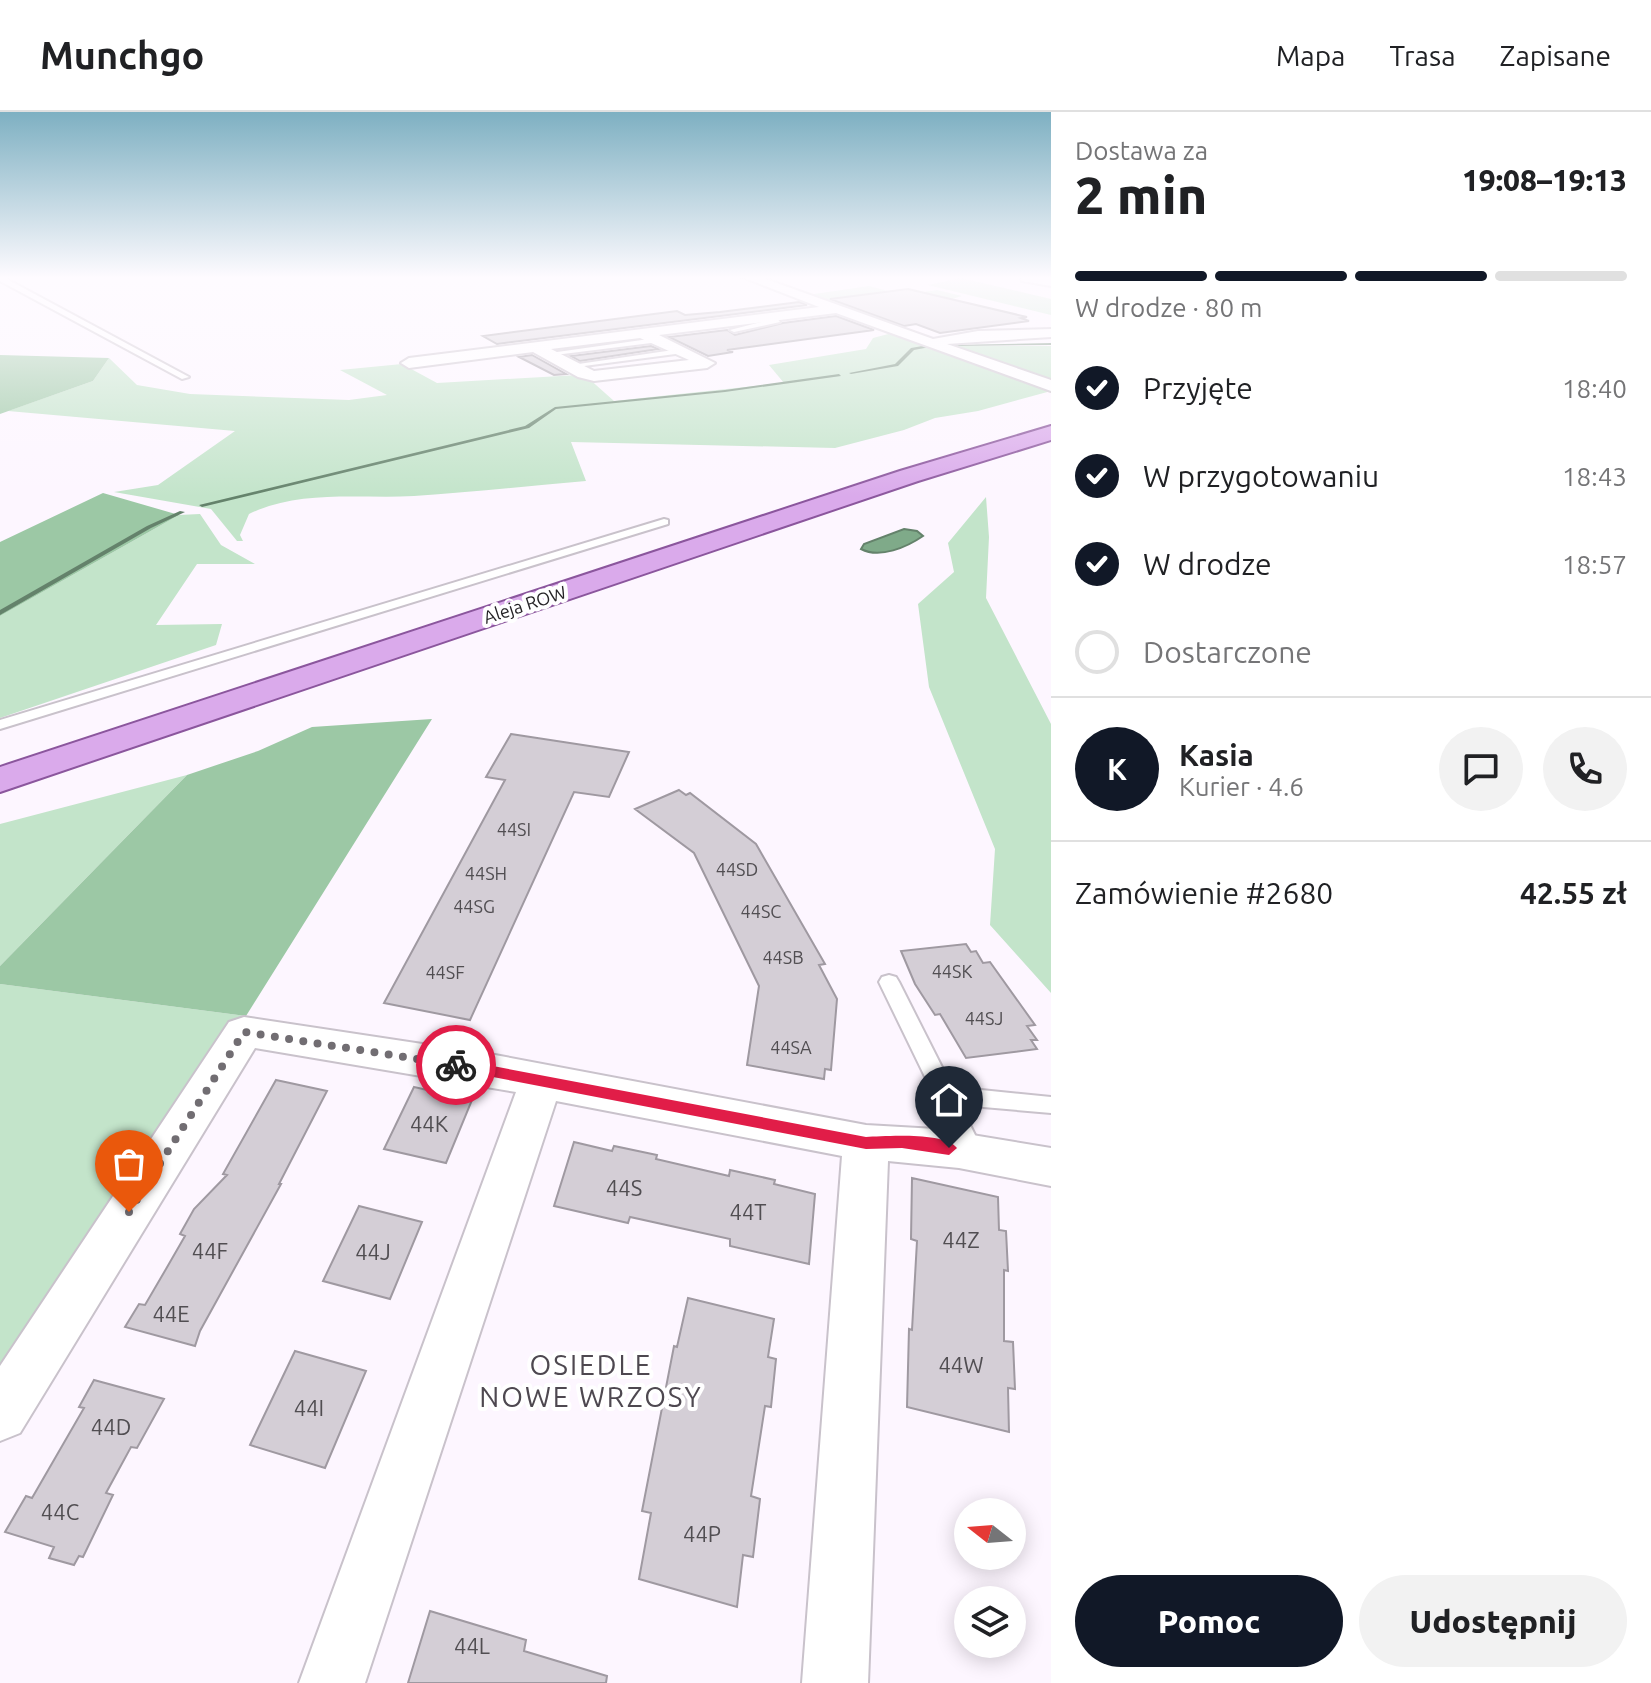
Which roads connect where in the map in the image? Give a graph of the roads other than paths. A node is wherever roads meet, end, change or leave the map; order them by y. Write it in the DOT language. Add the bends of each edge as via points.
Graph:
graph roads {
  1 [pos="135,350"];
  2 [pos="538,350"];
  3 [pos="541,350"];
  4 [pos="955,350"];
  5 [pos="680,351"];
  6 [pos="409,363"];
  7 [pos="569,366"];
  8 [pos="185,377"];
  9 [pos="1051,386"];
  10 [pos="1051,418"];
  11 [pos="1051,433"];
  12 [pos="664,522"];
  13 [pos="0,725"];
  14 [pos="0,754"];
  15 [pos="0,780"];
  16 [pos="889,982"];
  17 [pos="541,1082"];
  18 [pos="944,1095"];
  19 [pos="1051,1105"];
  20 [pos="866,1143"];
  21 [pos="972,1151"];
  22 [pos="1051,1167"];
  23 [pos="0,1414"];
  24 [pos="332,1683"];
  25 [pos="835,1683"];
  1 -- 8 [label="lane"];
  2 -- 6 [label="street"];
  3 -- 7 [label="street"];
  4 -- 9 [label="street"];
  5 -- 7 [label="lane"];
  5 -- 7 [label="street" via="707,363 600,376"];
  10 -- 14 [label="main road, Aleja ROW"];
  11 -- 15 [label="main road, Aleja ROW"];
  12 -- 13 [label="lane"];
  16 -- 18 [label="lane"];
  17 -- 20 [label="street"];
  17 -- 23 [label="street" via="244,1032"];
  17 -- 24 [label="street"];
  18 -- 19 [label="lane"];
  18 -- 21 [label="lane"];
  20 -- 21 [label="street"];
  20 -- 25 [label="street"];
  21 -- 22 [label="street"];
}
